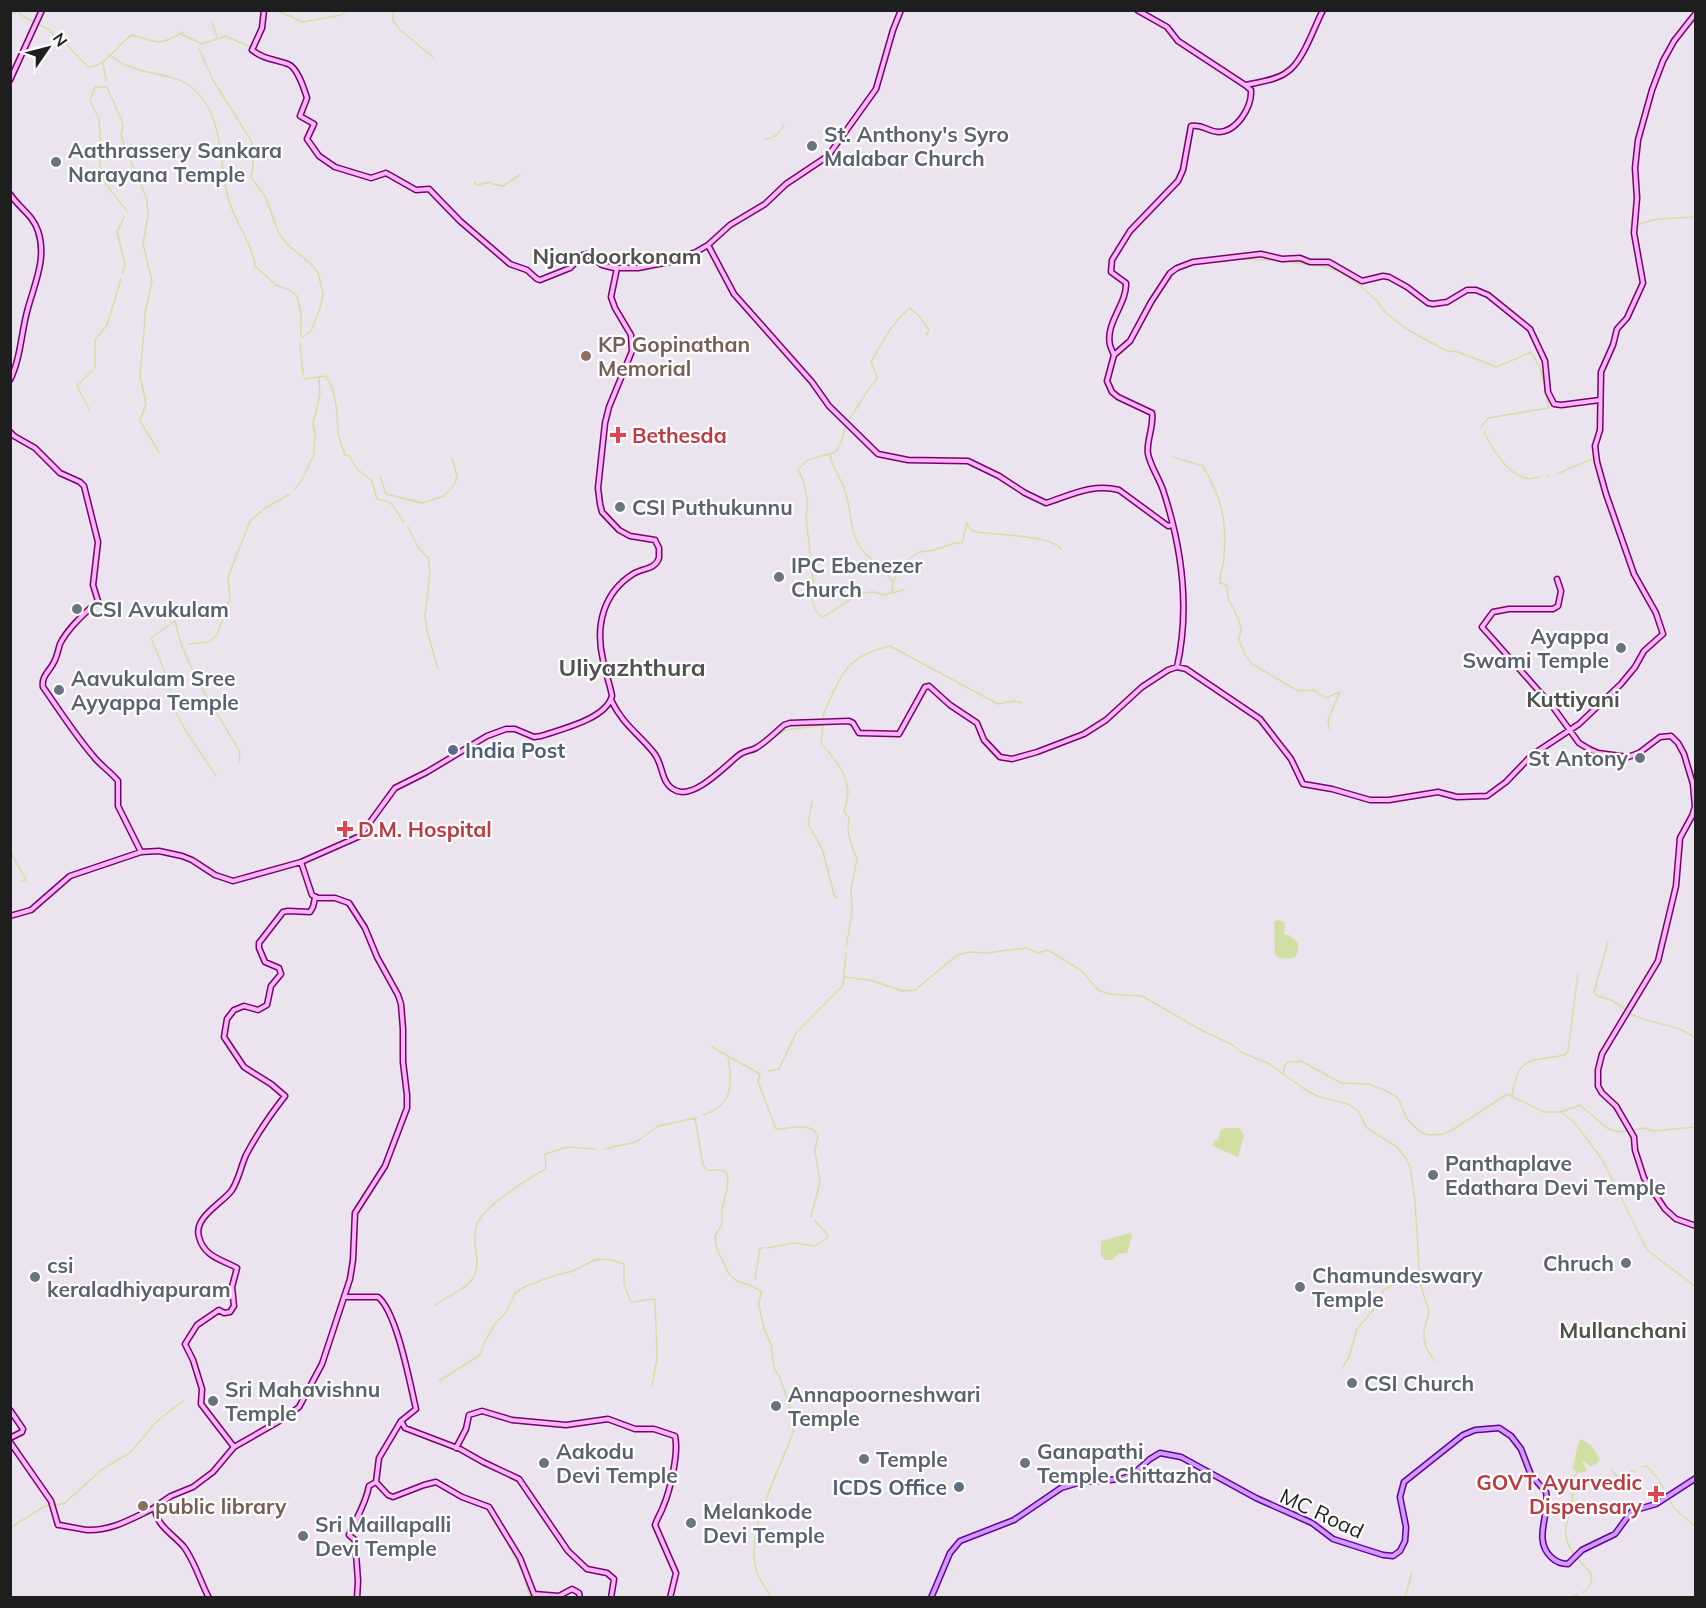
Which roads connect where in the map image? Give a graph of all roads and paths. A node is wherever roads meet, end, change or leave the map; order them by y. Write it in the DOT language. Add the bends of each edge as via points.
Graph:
graph roads {
  1 [pos="42,10"];
  2 [pos="264,10"];
  3 [pos="901,10"];
  4 [pos="1137,10"];
  5 [pos="1323,10"];
  6 [pos="1695,13"];
  7 [pos="10,80"];
  8 [pos="1245,85"];
  9 [pos="10,194"];
  10 [pos="708,245"];
  11 [pos="617,268"];
  12 [pos="1114,355"];
  13 [pos="10,381"];
  14 [pos="1600,400"];
  15 [pos="10,432"];
  16 [pos="1172,525"];
  17 [pos="1557,579"];
  18 [pos="1177,667"];
  19 [pos="611,700"];
  20 [pos="1570,731"];
  21 [pos="141,852"];
  22 [pos="301,862"];
  23 [pos="315,898"];
  24 [pos="10,916"];
  25 [pos="1695,1226"];
  26 [pos="344,1297"];
  27 [pos="10,1410"];
  28 [pos="401,1421"];
  29 [pos="10,1440"];
  30 [pos="234,1447"];
  31 [pos="456,1448"];
  32 [pos="1695,1478"];
  33 [pos="376,1482"];
  34 [pos="154,1508"];
  35 [pos="209,1598"];
  36 [pos="357,1598"];
  37 [pos="580,1598"];
  38 [pos="611,1598"];
  39 [pos="670,1598"];
  40 [pos="931,1598"];
  1 -- 7 [label="main road"];
  2 -- 11 [label="main road" via="262,28 252,50 292,67 307,99 300,116 314,124 308,142 329,164 371,178 386,173 416,190 429,189 510,264 527,270 537,279 570,268 587,254 602,266"];
  3 -- 10 [label="main road" via="876,89 833,152"];
  4 -- 8 [label="main road" via="1167,27 1178,40"];
  5 -- 8 [label="main road" via="1290,71"];
  6 -- 14 [label="main road" via="1663,62 1638,140 1634,233 1643,283 1627,318 1617,329 1602,372"];
  8 -- 12 [label="main road" via="1251,90 1250,102 1233,127 1216,132 1200,124 1191,126 1178,181 1130,231 1112,260 1111,272 1126,283 1111,331"];
  9 -- 13 [label="main road" via="34,220 41,248 39,274"];
  10 -- 11 [label="main road" via="669,262"];
  10 -- 16 [label="main road" via="734,294 829,406 878,454 908,460 968,461 1046,503 1076,491 1119,490 1168,526"];
  11 -- 19 [label="main road" via="611,297 631,335 633,351 605,423 600,504 602,512 619,530 655,540 659,558 653,566 622,582 601,616 602,659"];
  12 -- 14 [label="main road" via="1130,341 1150,302 1177,268 1193,262 1261,254 1329,262 1366,282 1389,277 1428,303 1447,302 1467,290 1481,291 1530,329 1545,361 1548,392 1554,404"];
  12 -- 16 [label="main road" via="1107,381 1112,392 1152,413 1149,457 1165,494"];
  14 -- 20 [label="main road" via="1596,462 1634,574 1663,634 1644,651 1621,684"];
  15 -- 21 [label="main road" via="60,473 84,486 98,542 93,585 98,601 60,644 56,660 44,676 43,687 94,758 118,781 117,806"];
  16 -- 18 [label="main road" via="1184,597"];
  17 -- 20 [label="main road" via="1561,591 1558,606 1493,612 1482,627 1553,706"];
  18 -- 19 [label="main road" via="1142,687 1084,734 1012,759 1000,757 984,740 977,723 930,686 925,687 899,734 860,733 849,721 790,723 755,749 740,754 711,780 680,792 663,778 656,756 621,718"];
  18 -- 20 [label="main road" via="1186,669 1260,719 1291,759 1303,784 1370,800 1438,792 1457,797 1487,796 1532,755"];
  19 -- 22 [label="main road" via="601,713 541,736 515,729 487,735 395,788 360,836"];
  20 -- 25 [label="main road" via="1589,749 1628,757 1660,737 1671,735 1684,754 1693,784 1695,807 1680,838 1676,886 1658,962 1602,1054 1598,1070 1599,1089 1616,1106 1631,1132 1640,1168 1654,1194 1676,1219"];
  21 -- 22 [label="main road" via="182,856 215,875 233,880"];
  21 -- 24 [label="main road" via="70,876 31,910"];
  22 -- 23 [label="main road"];
  23 -- 26 [label="main road" via="346,901 358,915 398,995 403,1029 407,1108 385,1166 355,1213 353,1260"];
  23 -- 30 [label="main road" via="310,912 283,912 259,943 265,962 277,966 281,973 271,986 267,1005 258,1010 248,1006 234,1010 227,1018 224,1037 244,1067 285,1096 253,1143 231,1192 198,1228 199,1237 213,1257 237,1269 230,1312 219,1310 203,1320 185,1344 200,1378 201,1404"];
  26 -- 28 [label="main road" via="378,1297 387,1310 416,1407"];
  26 -- 30 [label="main road" via="322,1364 298,1407"];
  27 -- 29 [label="main road" via="22,1432"];
  28 -- 31 [label="main road" via="413,1432"];
  28 -- 33 [label="main road" via="379,1458"];
  29 -- 34 [label="main road" via="51,1501 58,1525 97,1529 126,1522"];
  30 -- 34 [label="main road" via="213,1472"];
  31 -- 38 [label="main road" via="522,1482 568,1551 589,1570 612,1576"];
  31 -- 39 [label="main road" via="469,1415 480,1411 512,1420 566,1425 608,1419 635,1429 675,1436 668,1495 655,1525 676,1573"];
  32 -- 40 [label="main road, MC Road" via="1656,1504 1632,1511 1615,1534 1563,1564 1543,1546 1546,1492 1531,1475 1521,1449 1499,1428 1463,1435 1404,1482 1400,1497 1405,1541 1393,1556 1334,1539 1312,1523 1181,1457 1161,1453 1132,1475 1061,1488 1014,1520 960,1541 952,1548"];
  33 -- 36 [label="main road" via="369,1486 349,1535 355,1540"];
  33 -- 37 [label="main road" via="393,1497 436,1482 489,1507 520,1557 534,1594 559,1596 572,1589"];
  34 -- 35 [label="main road" via="159,1522 185,1550"];
}
